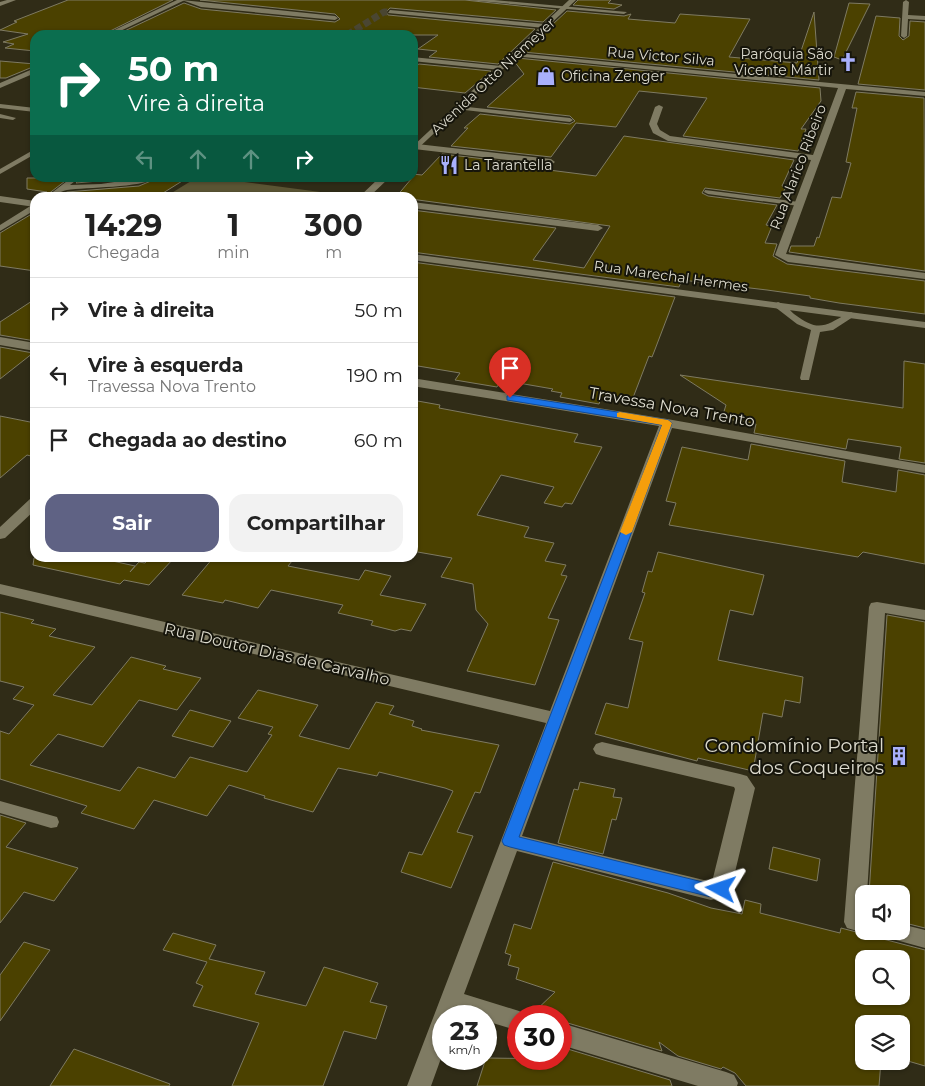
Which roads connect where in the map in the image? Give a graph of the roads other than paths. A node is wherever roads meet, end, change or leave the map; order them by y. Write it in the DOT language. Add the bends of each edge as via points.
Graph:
graph roads {
  1 [pos="12,0"];
  2 [pos="183,0"];
  3 [pos="470,0"];
  4 [pos="548,0"];
  5 [pos="573,0"];
  6 [pos="508,2"];
  7 [pos="906,2"];
  8 [pos="0,4"];
  9 [pos="542,6"];
  10 [pos="565,8"];
  11 [pos="390,12"];
  12 [pos="624,12"];
  13 [pos="905,17"];
  14 [pos="335,18"];
  15 [pos="925,18"];
  16 [pos="546,26"];
  17 [pos="118,30"];
  18 [pos="904,36"];
  19 [pos="515,55"];
  20 [pos="418,60"];
  21 [pos="501,68"];
  22 [pos="30,72"];
  23 [pos="0,86"];
  24 [pos="843,86"];
  25 [pos="925,94"];
  26 [pos="0,106"];
  27 [pos="659,107"];
  28 [pos="458,108"];
  29 [pos="30,109"];
  30 [pos="0,116"];
  31 [pos="13,118"];
  32 [pos="570,120"];
  33 [pos="418,146"];
  34 [pos="418,149"];
  35 [pos="30,154"];
  36 [pos="816,158"];
  37 [pos="551,162"];
  38 [pos="0,172"];
  39 [pos="70,182"];
  40 [pos="126,182"];
  41 [pos="380,182"];
  42 [pos="63,188"];
  43 [pos="57,192"];
  44 [pos="369,192"];
  45 [pos="708,192"];
  46 [pos="0,199"];
  47 [pos="799,204"];
  48 [pos="30,205"];
  49 [pos="418,206"];
  50 [pos="30,209"];
  51 [pos="598,228"];
  52 [pos="0,229"];
  53 [pos="418,257"];
  54 [pos="925,276"];
  55 [pos="778,305"];
  56 [pos="851,315"];
  57 [pos="925,325"];
  58 [pos="816,328"];
  59 [pos="0,342"];
  60 [pos="30,347"];
  61 [pos="805,378"];
  62 [pos="418,383"];
  63 [pos="668,423"];
  64 [pos="925,469"];
  65 [pos="30,507"];
  66 [pos="0,535"];
  67 [pos="0,588"];
  68 [pos="925,615"];
  69 [pos="555,718"];
  70 [pos="602,749"];
  71 [pos="0,807"];
  72 [pos="51,822"];
  73 [pos="510,841"];
  74 [pos="857,885"];
  75 [pos="855,909"];
  76 [pos="855,922"];
  77 [pos="910,935"];
  78 [pos="925,939"];
  79 [pos="449,1005"];
  80 [pos="572,1037"];
  81 [pos="432,1050"];
  82 [pos="726,1084"];
  83 [pos="419,1086"];
  1 -- 8 [label="street"];
  2 -- 14 [label="street" via="201,5"];
  2 -- 17 [label="street"];
  3 -- 6 [label="street"];
  4 -- 9 [label="street"];
  5 -- 10 [label="street, Avenida Otto Niemeyer"];
  6 -- 9 [label="street"];
  7 -- 13 [label="street"];
  9 -- 10 [label="street"];
  10 -- 12 [label="street"];
  10 -- 16 [label="street, Avenida Otto Niemeyer"];
  11 -- 16 [label="street"];
  13 -- 15 [label="street"];
  13 -- 18 [label="street"];
  16 -- 19 [label="street, Avenida Otto Niemeyer"];
  19 -- 21 [label="street, Avenida Otto Niemeyer"];
  19 -- 24 [label="street, Rua Victor Silva"];
  20 -- 21 [label="street"];
  21 -- 28 [label="street, Avenida Otto Niemeyer"];
  22 -- 23 [label="street"];
  24 -- 25 [label="street, Rua Victor Silva"];
  24 -- 36 [label="street, Rua Alarico Ribeiro"];
  26 -- 29 [label="lane"];
  27 -- 36 [label="street" via="653,124 656,131 668,138"];
  28 -- 32 [label="lane"];
  28 -- 33 [label="street, Avenida Otto Niemeyer"];
  30 -- 31 [label="lane"];
  34 -- 37 [label="street"];
  35 -- 38 [label="lane"];
  36 -- 47 [label="street, Rua Alarico Ribeiro"];
  39 -- 42 [label="lane"];
  40 -- 42 [label="lane"];
  41 -- 44 [label="street"];
  42 -- 43 [label="lane"];
  45 -- 47 [label="lane"];
  46 -- 48 [label="street"];
  47 -- 54 [label="street, Rua Alarico Ribeiro" via="780,254 782,257"];
  49 -- 51 [label="street"];
  50 -- 52 [label="lane"];
  53 -- 55 [label="street, Rua Marechal Hermes"];
  55 -- 56 [label="street, Rua Marechal Hermes"];
  55 -- 58 [label="lane" via="805,325"];
  56 -- 57 [label="street, Rua Marechal Hermes"];
  56 -- 58 [label="lane" via="826,329"];
  58 -- 61 [label="lane"];
  59 -- 60 [label="street"];
  62 -- 63 [label="street, Travessa Nova Trento"];
  63 -- 64 [label="street, Travessa Nova Trento"];
  63 -- 69 [label="street"];
  65 -- 66 [label="street"];
  67 -- 69 [label="street, Rua Doutor Dias de Carvalho"];
  68 -- 74 [label="street" via="878,607"];
  69 -- 73 [label="street"];
  70 -- 73 [label="street" via="740,780 745,788 721,889 711,891"];
  71 -- 72 [label="lane"];
  73 -- 79 [label="street"];
  75 -- 76 [label="street"];
  77 -- 78 [label="street"];
  80 -- 82 [label="street"];
  81 -- 83 [label="street"];
}
